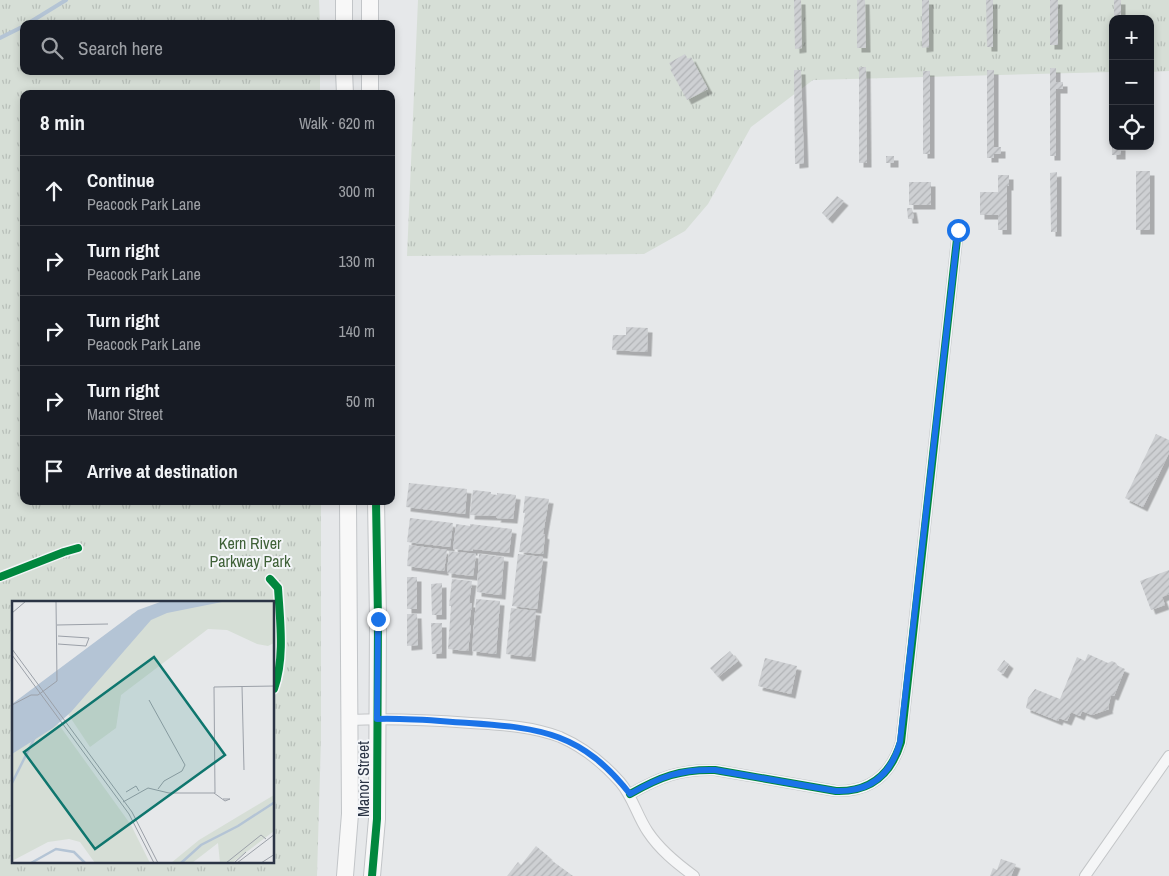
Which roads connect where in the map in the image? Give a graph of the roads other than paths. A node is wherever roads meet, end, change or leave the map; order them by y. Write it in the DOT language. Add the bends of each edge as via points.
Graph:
graph roads {
  1 [pos="344,0"];
  2 [pos="370,0"];
  3 [pos="344,20"];
  4 [pos="370,20"];
  5 [pos="344,75"];
  6 [pos="370,75"];
  7 [pos="344,90"];
  8 [pos="370,90"];
  9 [pos="958,230"];
  10 [pos="348,505"];
  11 [pos="376,505"];
  12 [pos="377,719"];
  13 [pos="350,720"];
  14 [pos="1169,756"];
  15 [pos="630,794"];
  16 [pos="345,876"];
  17 [pos="372,876"];
  18 [pos="694,876"];
  19 [pos="1085,876"];
  1 -- 3 [label="main road"];
  2 -- 4 [label="main road"];
  5 -- 7 [label="main road"];
  6 -- 8 [label="main road"];
  9 -- 15 [label="street" via="897,755 882,776 871,784 848,791 715,770 696,770 658,779"];
  10 -- 13 [label="main road, Manor Street"];
  11 -- 12 [label="main road, Manor Street"];
  12 -- 13 [label="street"];
  12 -- 15 [label="street" via="407,718 539,730 577,745 593,756"];
  12 -- 17 [label="main road, Manor Street" via="377,819"];
  13 -- 16 [label="main road, Manor Street" via="350,814"];
  14 -- 19 [label="street"];
  15 -- 18 [label="street" via="647,831 659,847"];
}
